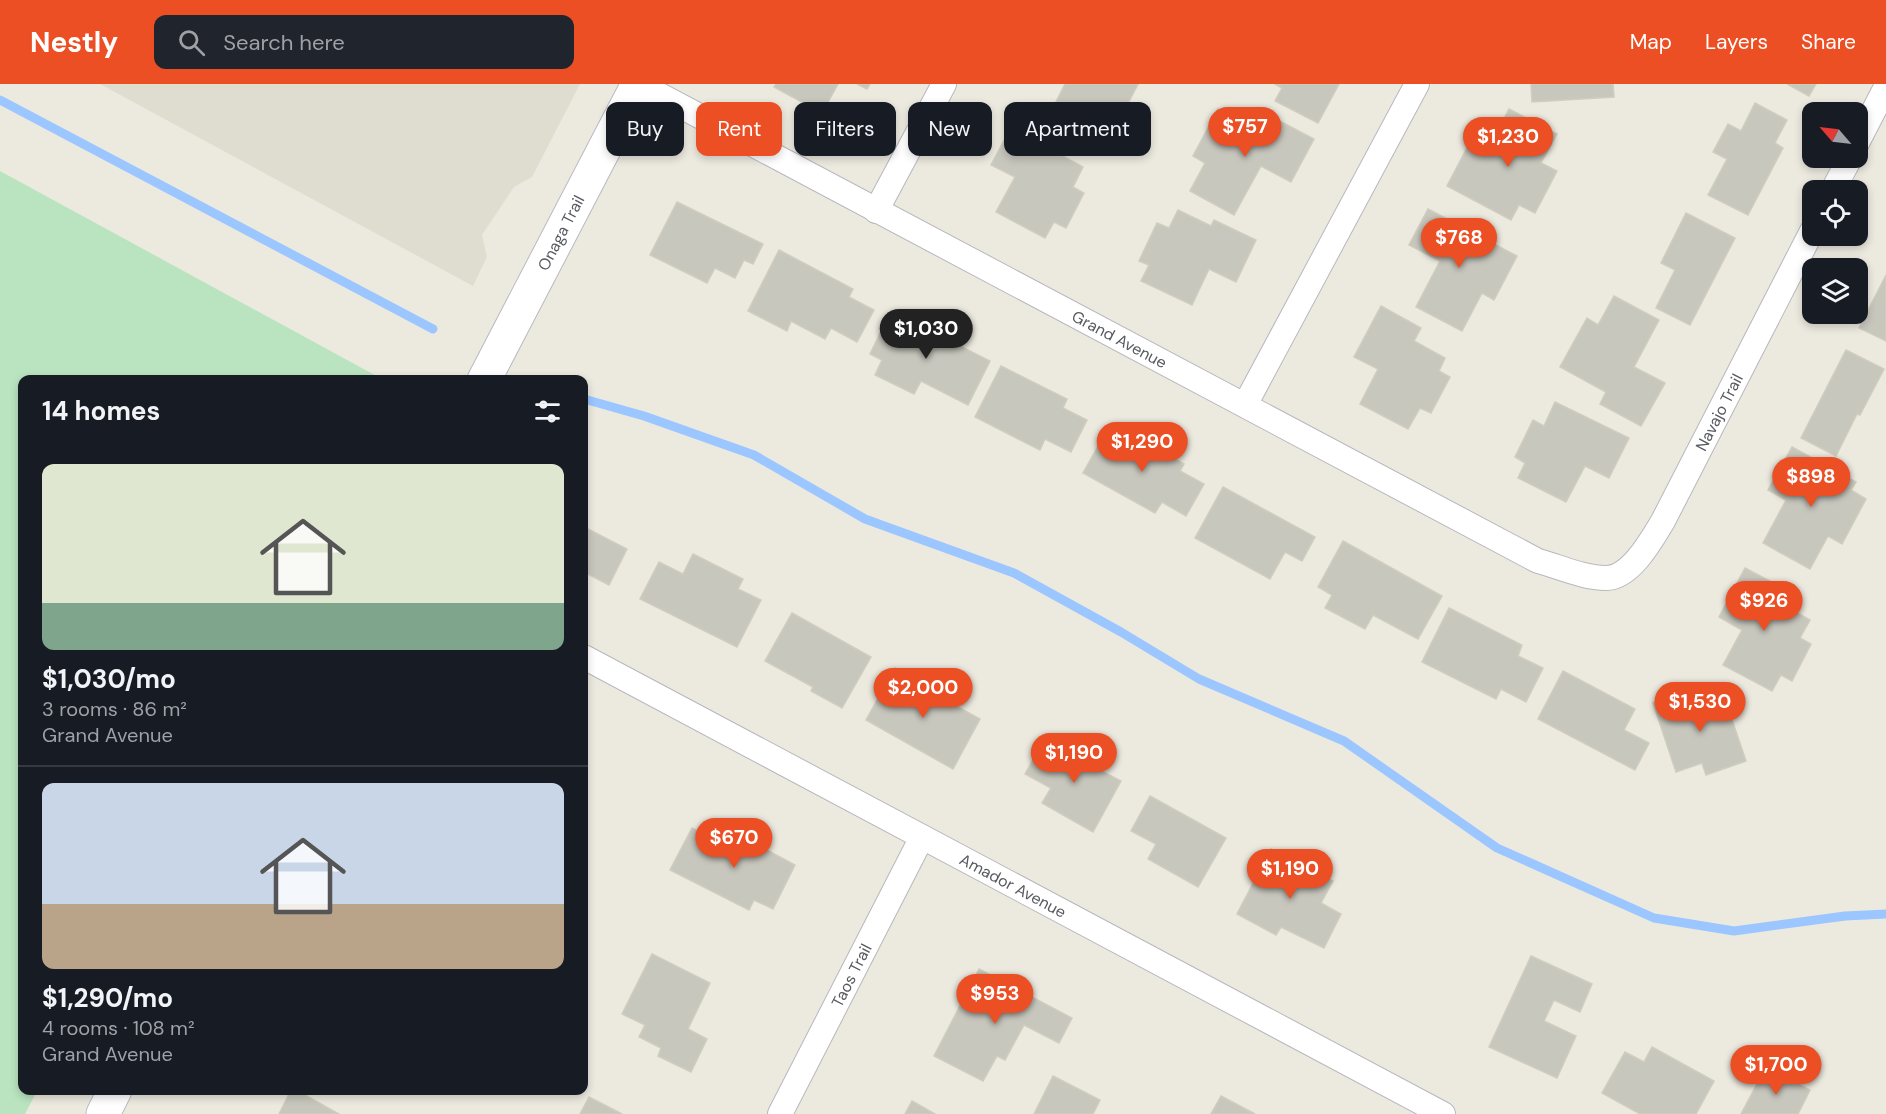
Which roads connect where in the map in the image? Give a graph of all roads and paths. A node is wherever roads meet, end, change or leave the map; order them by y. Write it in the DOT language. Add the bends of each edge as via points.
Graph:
graph roads {
  1 [pos="639,84"];
  2 [pos="945,84"];
  3 [pos="1417,84"];
  4 [pos="1886,87"];
  5 [pos="1868,122"];
  6 [pos="876,211"];
  7 [pos="1804,246"];
  8 [pos="487,375"];
  9 [pos="1245,405"];
  10 [pos="1608,578"];
  11 [pos="588,659"];
  12 [pos="922,837"];
  13 [pos="112,1095"];
  14 [pos="103,1114"];
  15 [pos="780,1114"];
  16 [pos="1443,1114"];
  1 -- 6 [label="street, Grand Avenue"];
  1 -- 8 [label="street, Onaga Trail"];
  2 -- 6 [label="street"];
  3 -- 9 [label="street"];
  4 -- 5 [label="street"];
  6 -- 9 [label="street, Grand Avenue"];
  7 -- 10 [label="street, Navajo Trail" via="1663,521 1630,567"];
  9 -- 10 [label="street, Grand Avenue" via="1538,561"];
  11 -- 12 [label="street, Amador Avenue"];
  12 -- 15 [label="street, Taos Trail"];
  12 -- 16 [label="street, Amador Avenue"];
  13 -- 14 [label="street"];
}
